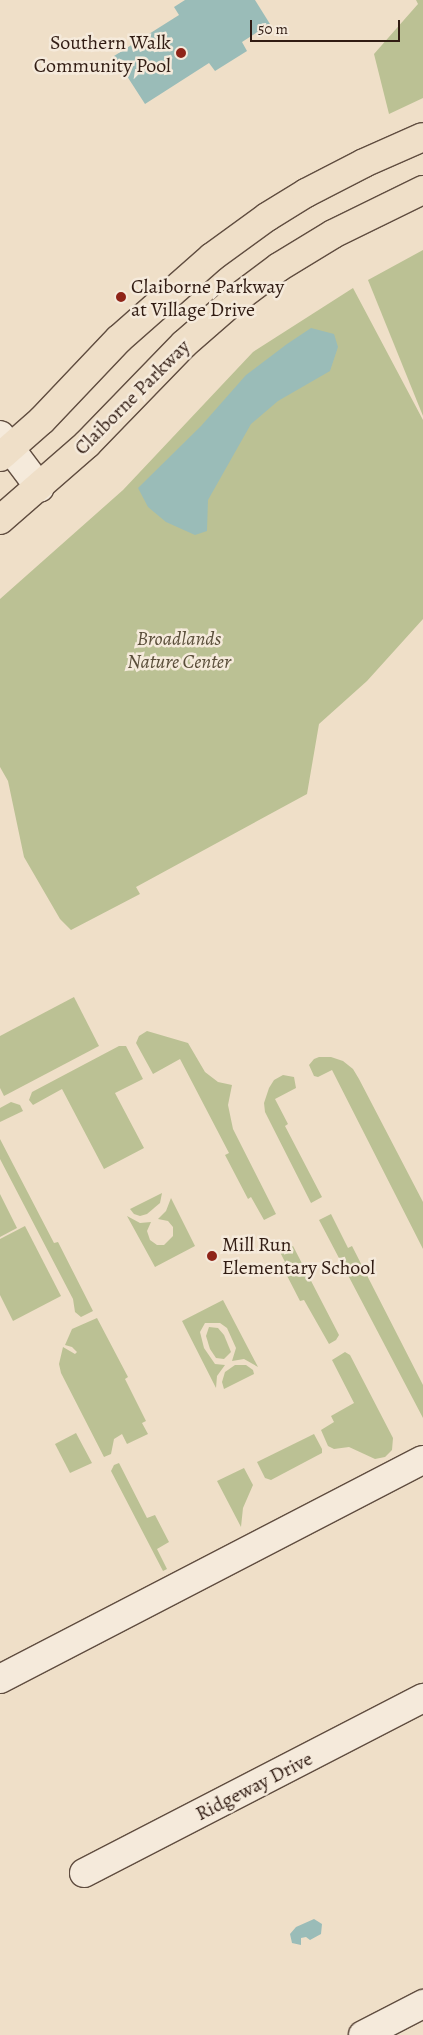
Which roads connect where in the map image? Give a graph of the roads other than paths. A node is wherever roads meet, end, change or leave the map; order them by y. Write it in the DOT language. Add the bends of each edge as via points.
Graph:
graph roads {
  1 [pos="423,137"];
  2 [pos="423,190"];
  3 [pos="3,447"];
  4 [pos="40,488"];
  5 [pos="0,520"];
  6 [pos="423,1460"];
  7 [pos="0,1679"];
  8 [pos="423,1698"];
  9 [pos="84,1873"];
  10 [pos="423,2004"];
  11 [pos="363,2035"];
  1 -- 3 [label="main road" via="306,194 267,217 212,257 119,339 42,420"];
  2 -- 4 [label="main road, Claiborne Parkway" via="333,234 279,267 231,304 184,344"];
  3 -- 4 [label="street"];
  4 -- 5 [label="main road, Claiborne Parkway"];
  6 -- 7 [label="street"];
  8 -- 9 [label="street, Ridgeway Drive"];
  10 -- 11 [label="street"];
}
